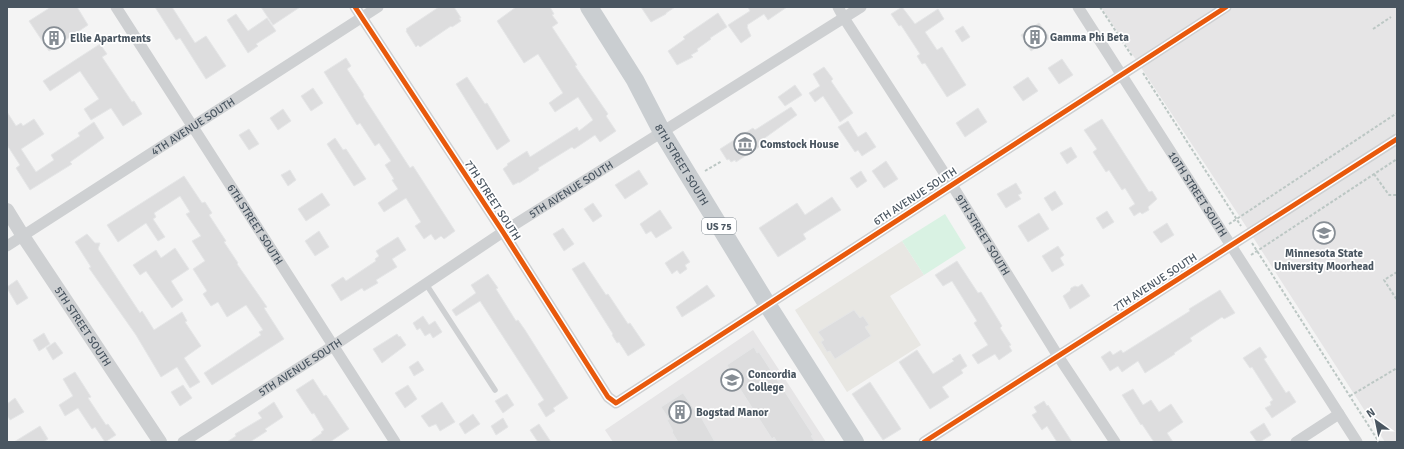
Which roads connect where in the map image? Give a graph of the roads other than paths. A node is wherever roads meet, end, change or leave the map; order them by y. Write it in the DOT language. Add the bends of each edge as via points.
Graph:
graph roads {
  1 [pos="116,7"];
  2 [pos="354,7"];
  3 [pos="378,7"];
  4 [pos="589,7"];
  5 [pos="838,7"];
  6 [pos="861,7"];
  7 [pos="1078,7"];
  8 [pos="1226,7"];
  9 [pos="361,18"];
  10 [pos="844,18"];
  11 [pos="1121,75"];
  12 [pos="192,127"];
  13 [pos="662,132"];
  14 [pos="1397,139"];
  15 [pos="952,185"];
  16 [pos="7,210"];
  17 [pos="503,232"];
  18 [pos="23,236"];
  19 [pos="7,246"];
  20 [pos="1231,246"];
  21 [pos="426,284"];
  22 [pos="767,304"];
  23 [pos="333,346"];
  24 [pos="1058,356"];
  25 [pos="495,390"];
  26 [pos="616,402"];
  27 [pos="1339,414"];
  28 [pos="160,442"];
  29 [pos="183,442"];
  30 [pos="395,442"];
  31 [pos="855,442"];
  32 [pos="924,442"];
  33 [pos="1115,442"];
  34 [pos="1296,442"];
  35 [pos="1357,442"];
  1 -- 12 [label="street, 6TH STREET SOUTH"];
  2 -- 9 [label="street, 7TH STREET SOUTH"];
  3 -- 9 [label="street, 4TH AVENUE SOUTH"];
  4 -- 13 [label="main road, 8TH STREET SOUTH / US 75" via="636,80"];
  5 -- 10 [label="street, 9TH STREET SOUTH"];
  6 -- 10 [label="street, 5TH AVENUE SOUTH"];
  7 -- 11 [label="street, 10TH STREET SOUTH"];
  8 -- 11 [label="street, 6TH AVENUE SOUTH"];
  9 -- 12 [label="street, 4TH AVENUE SOUTH"];
  9 -- 17 [label="street, 7TH STREET SOUTH"];
  10 -- 13 [label="street, 5TH AVENUE SOUTH"];
  10 -- 15 [label="street, 9TH STREET SOUTH"];
  11 -- 15 [label="street, 6TH AVENUE SOUTH"];
  11 -- 20 [label="street, 10TH STREET SOUTH"];
  12 -- 18 [label="street, 4TH AVENUE SOUTH"];
  12 -- 23 [label="street, 6TH STREET SOUTH"];
  13 -- 17 [label="street, 5TH AVENUE SOUTH"];
  13 -- 22 [label="main road, 8TH STREET SOUTH / US 75"];
  14 -- 20 [label="street, 7TH AVENUE SOUTH"];
  15 -- 22 [label="street, 6TH AVENUE SOUTH"];
  15 -- 24 [label="street, 9TH STREET SOUTH"];
  16 -- 18 [label="street, 5TH STREET SOUTH"];
  17 -- 21 [label="street, 5TH AVENUE SOUTH"];
  17 -- 26 [label="street, 7TH STREET SOUTH" via="608,397"];
  18 -- 19 [label="street, 4TH AVENUE SOUTH"];
  18 -- 28 [label="street, 5TH STREET SOUTH"];
  20 -- 24 [label="street, 7TH AVENUE SOUTH"];
  20 -- 27 [label="street, 10TH STREET SOUTH"];
  21 -- 23 [label="street, 5TH AVENUE SOUTH"];
  21 -- 25 [label="lane"];
  22 -- 26 [label="street, 6TH AVENUE SOUTH"];
  22 -- 31 [label="main road, 8TH STREET SOUTH / US 75"];
  23 -- 29 [label="street, 5TH AVENUE SOUTH"];
  23 -- 30 [label="street, 6TH STREET SOUTH"];
  24 -- 32 [label="street, 7TH AVENUE SOUTH"];
  24 -- 33 [label="street, 9TH STREET SOUTH"];
  27 -- 34 [label="street"];
  27 -- 35 [label="street, 10TH STREET SOUTH"];
}
